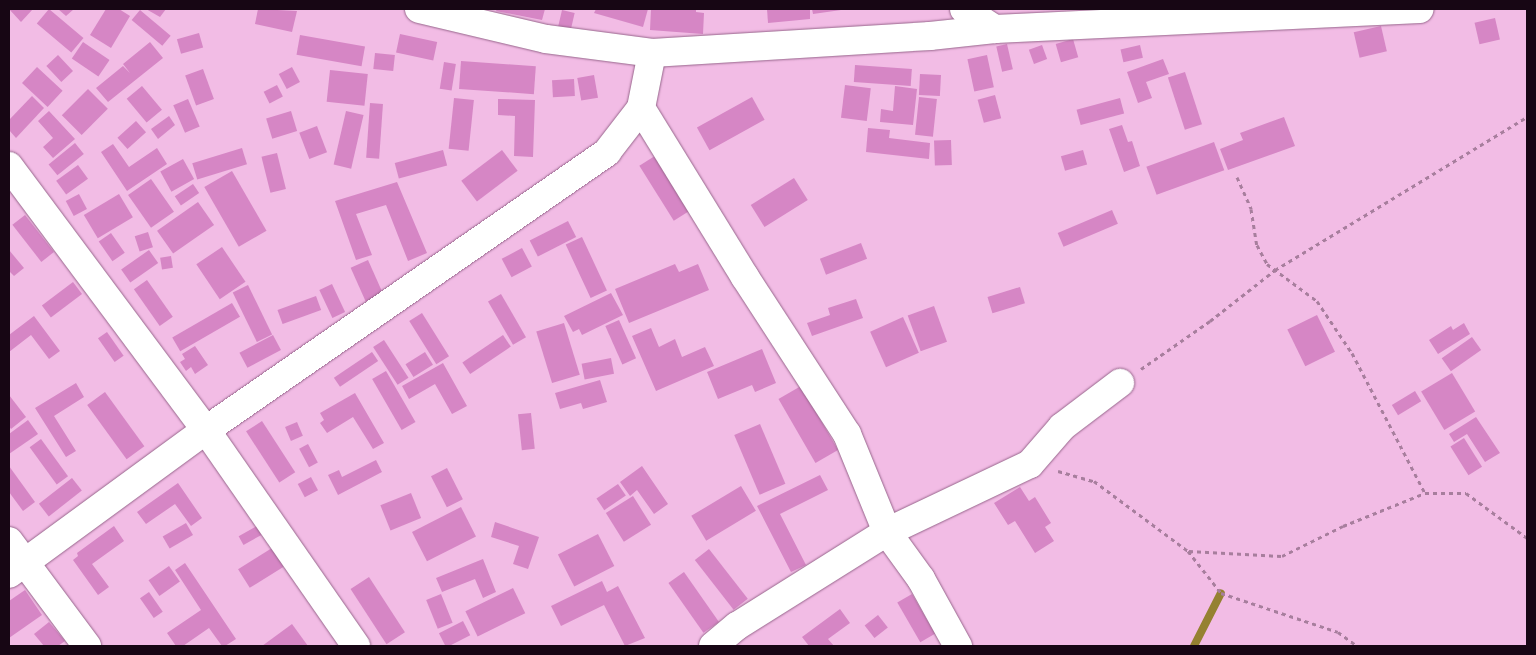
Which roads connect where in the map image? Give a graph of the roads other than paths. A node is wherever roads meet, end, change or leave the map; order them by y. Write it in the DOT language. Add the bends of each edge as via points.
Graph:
graph roads {
  1 [pos="419,9"];
  2 [pos="964,9"];
  3 [pos="1420,9"];
  4 [pos="995,29"];
  5 [pos="652,53"];
  6 [pos="641,108"];
  7 [pos="9,166"];
  8 [pos="1120,383"];
  9 [pos="206,430"];
  10 [pos="888,532"];
  11 [pos="9,541"];
  12 [pos="17,568"];
  13 [pos="87,646"];
  14 [pos="356,646"];
  15 [pos="713,646"];
  16 [pos="958,646"];
  1 -- 5 [label="street" via="546,39"];
  2 -- 4 [label="street"];
  3 -- 4 [label="street"];
  4 -- 5 [label="street"];
  5 -- 6 [label="street"];
  6 -- 9 [label="street" via="607,152"];
  6 -- 10 [label="street" via="847,434"];
  7 -- 9 [label="street"];
  8 -- 10 [label="street" via="1062,428 1030,464"];
  9 -- 12 [label="street"];
  9 -- 14 [label="street"];
  10 -- 15 [label="street" via="737,626"];
  10 -- 16 [label="street" via="921,579"];
  11 -- 12 [label="street"];
  12 -- 13 [label="street"];
}
